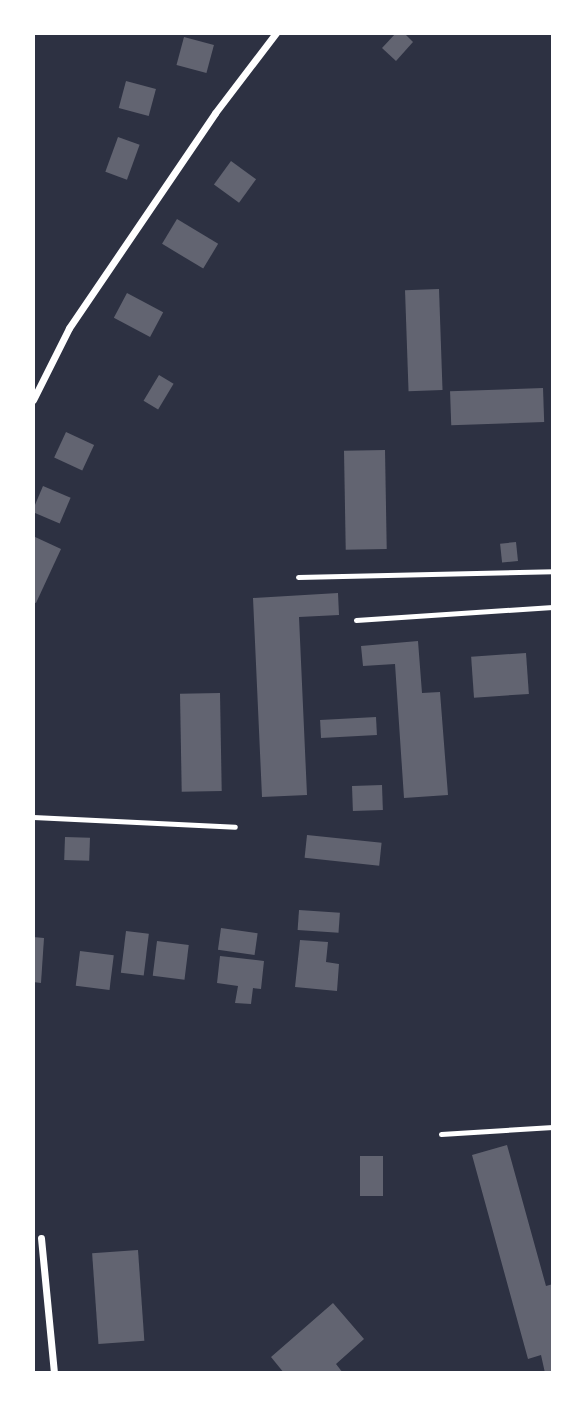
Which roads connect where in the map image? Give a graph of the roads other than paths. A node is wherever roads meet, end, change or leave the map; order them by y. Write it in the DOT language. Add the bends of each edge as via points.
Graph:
graph roads {
  1 [pos="276,33"];
  2 [pos="33,400"];
  3 [pos="553,571"];
  4 [pos="298,578"];
  5 [pos="553,607"];
  6 [pos="356,620"];
  7 [pos="33,817"];
  8 [pos="235,827"];
  9 [pos="553,1127"];
  10 [pos="440,1134"];
  11 [pos="41,1238"];
  12 [pos="54,1373"];
  1 -- 2 [label="street" via="215,113 69,328"];
  3 -- 4 [label="lane"];
  5 -- 6 [label="lane"];
  7 -- 8 [label="lane"];
  9 -- 10 [label="lane"];
  11 -- 12 [label="street"];
}
